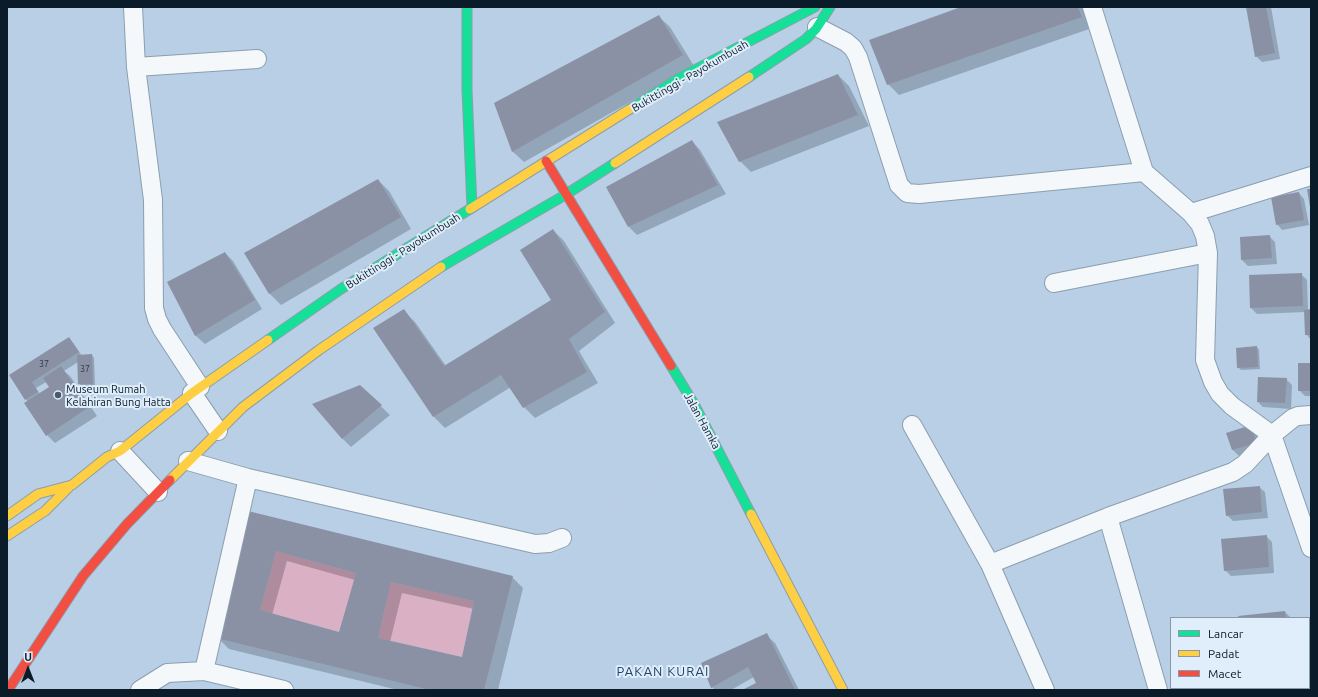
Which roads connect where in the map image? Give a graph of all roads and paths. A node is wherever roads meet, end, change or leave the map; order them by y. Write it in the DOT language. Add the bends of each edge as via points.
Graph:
graph roads {
  1 [pos="133,7"];
  2 [pos="467,7"];
  3 [pos="815,7"];
  4 [pos="830,7"];
  5 [pos="1092,7"];
  6 [pos="817,27"];
  7 [pos="257,58"];
  8 [pos="136,67"];
  9 [pos="546,161"];
  10 [pos="1144,172"];
  11 [pos="1311,176"];
  12 [pos="565,195"];
  13 [pos="472,208"];
  14 [pos="1192,213"];
  15 [pos="1208,253"];
  16 [pos="1054,283"];
  17 [pos="196,390"];
  18 [pos="1311,416"];
  19 [pos="912,425"];
  20 [pos="218,431"];
  21 [pos="1272,435"];
  22 [pos="715,444"];
  23 [pos="120,451"];
  24 [pos="188,461"];
  25 [pos="248,478"];
  26 [pos="72,485"];
  27 [pos="158,492"];
  28 [pos="7,516"];
  29 [pos="1108,517"];
  30 [pos="7,536"];
  31 [pos="562,538"];
  32 [pos="1311,548"];
  33 [pos="990,564"];
  34 [pos="204,671"];
  35 [pos="8,690"];
  36 [pos="140,690"];
  37 [pos="284,690"];
  38 [pos="843,690"];
  39 [pos="1046,690"];
  40 [pos="1158,690"];
  1 -- 8 [label="street"];
  2 -- 13 [label="street" via="467,90"];
  3 -- 9 [label="street, Bukittinggi - Payokumbuah" via="682,77"];
  4 -- 6 [label="street"];
  5 -- 10 [label="street"];
  6 -- 10 [label="street" via="853,48 899,185 906,193 920,194"];
  6 -- 12 [label="street" via="806,38 728,91"];
  7 -- 8 [label="street"];
  8 -- 17 [label="street" via="153,200 156,319"];
  9 -- 12 [label="street, Jalan Hamka"];
  9 -- 13 [label="street, Bukittinggi - Payokumbuah"];
  10 -- 14 [label="street"];
  11 -- 14 [label="street"];
  12 -- 20 [label="street" via="439,268 319,350 243,407"];
  12 -- 22 [label="street, Jalan Hamka" via="694,404"];
  13 -- 17 [label="street, Bukittinggi - Payokumbuah" via="341,290"];
  14 -- 15 [label="street" via="1206,236"];
  15 -- 16 [label="street"];
  15 -- 21 [label="street" via="1206,360 1213,382 1232,406"];
  17 -- 20 [label="street"];
  17 -- 23 [label="street, Bukittinggi - Payokumbuah"];
  18 -- 21 [label="street" via="1293,418"];
  19 -- 33 [label="street"];
  20 -- 24 [label="street"];
  21 -- 29 [label="street" via="1245,464 1233,472"];
  21 -- 32 [label="street"];
  22 -- 31 [label="path"];
  22 -- 38 [label="street, Jalan Hamka"];
  23 -- 26 [label="street, Bukittinggi - Payokumbuah" via="107,457"];
  23 -- 27 [label="street"];
  24 -- 25 [label="street"];
  24 -- 27 [label="street"];
  25 -- 31 [label="street" via="535,544 549,543"];
  25 -- 34 [label="street"];
  26 -- 28 [label="street, Bukittinggi - Payokumbuah" via="38,494"];
  26 -- 30 [label="street" via="45,511"];
  27 -- 35 [label="street" via="126,524 83,576"];
  29 -- 33 [label="street"];
  29 -- 40 [label="street"];
  33 -- 39 [label="street"];
  34 -- 36 [label="street" via="167,673"];
  34 -- 37 [label="street"];
}
